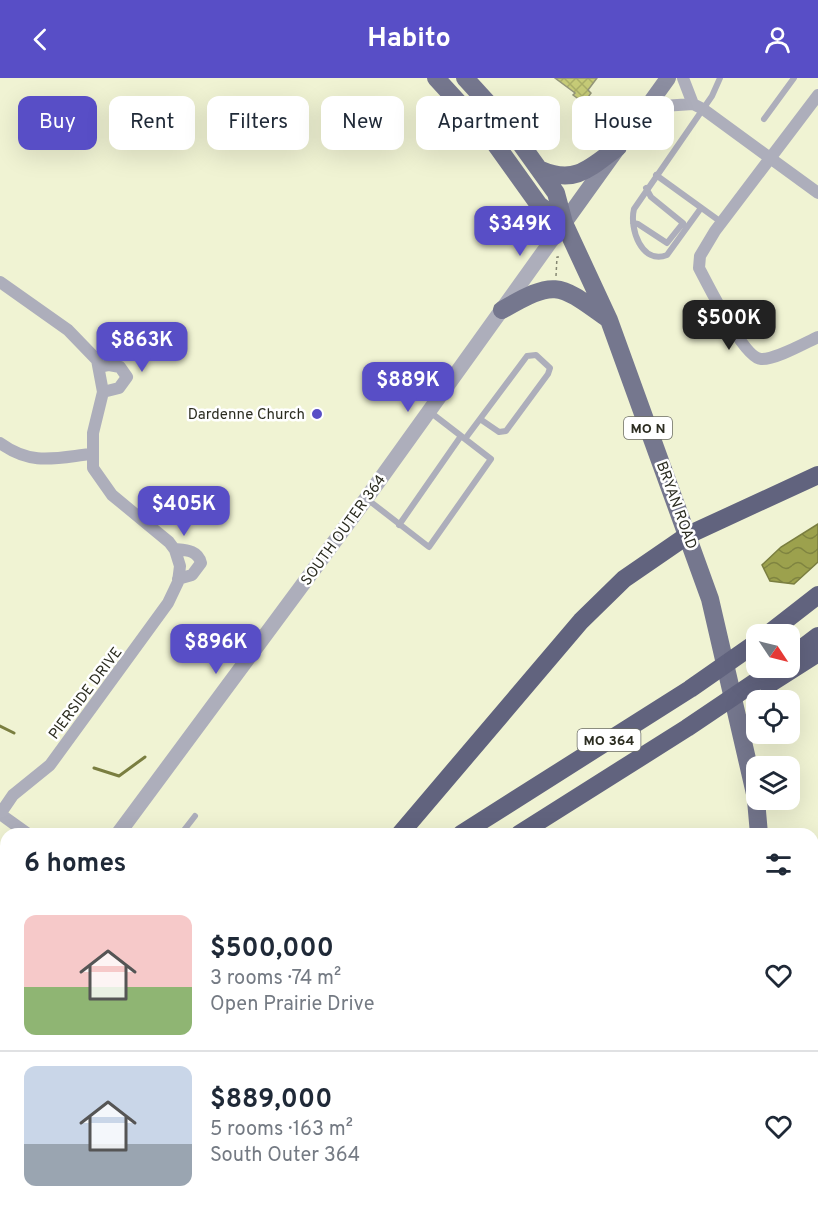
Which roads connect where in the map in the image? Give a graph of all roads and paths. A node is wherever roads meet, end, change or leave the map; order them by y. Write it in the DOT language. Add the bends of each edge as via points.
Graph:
graph roads {
  1 [pos="436,78"];
  2 [pos="465,78"];
  3 [pos="668,78"];
  4 [pos="683,78"];
  5 [pos="720,78"];
  6 [pos="794,78"];
  7 [pos="818,95"];
  8 [pos="655,96"];
  9 [pos="674,107"];
  10 [pos="698,107"];
  11 [pos="764,119"];
  12 [pos="614,150"];
  13 [pos="616,150"];
  14 [pos="771,157"];
  15 [pos="541,170"];
  16 [pos="656,175"];
  17 [pos="646,188"];
  18 [pos="818,193"];
  19 [pos="701,208"];
  20 [pos="564,223"];
  21 [pos="633,223"];
  22 [pos="722,223"];
  23 [pos="561,257"];
  24 [pos="556,280"];
  25 [pos="0,282"];
  26 [pos="502,310"];
  27 [pos="609,320"];
  28 [pos="818,337"];
  29 [pos="100,367"];
  30 [pos="103,392"];
  31 [pos="429,412"];
  32 [pos="480,419"];
  33 [pos="463,438"];
  34 [pos="0,443"];
  35 [pos="91,454"];
  36 [pos="818,475"];
  37 [pos="366,499"];
  38 [pos="399,525"];
  39 [pos="688,536"];
  40 [pos="174,549"];
  41 [pos="178,579"];
  42 [pos="818,595"];
  43 [pos="781,624"];
  44 [pos="818,636"];
  45 [pos="746,650"];
  46 [pos="800,650"];
  47 [pos="818,653"];
  48 [pos="761,678"];
  49 [pos="687,728"];
  50 [pos="747,756"];
  51 [pos="757,810"];
  52 [pos="0,814"];
  53 [pos="195,816"];
  54 [pos="20,828"];
  55 [pos="122,828"];
  56 [pos="186,828"];
  57 [pos="405,828"];
  58 [pos="470,828"];
  59 [pos="529,828"];
  60 [pos="758,828"];
  1 -- 20 [label="main road" via="491,138 539,205"];
  2 -- 15 [label="main road, BRYAN ROAD"];
  3 -- 8 [label="main road"];
  4 -- 10 [label="street"];
  5 -- 10 [label="lane"];
  6 -- 11 [label="lane"];
  7 -- 14 [label="street"];
  9 -- 10 [label="street"];
  10 -- 14 [label="street"];
  10 -- 16 [label="lane"];
  12 -- 15 [label="main road" via="573,176 561,177"];
  13 -- 20 [label="main road"];
  14 -- 18 [label="street"];
  14 -- 22 [label="street"];
  15 -- 20 [label="main road, BRYAN ROAD" via="556,193"];
  16 -- 17 [label="lane"];
  16 -- 19 [label="lane"];
  17 -- 21 [label="lane" via="634,209"];
  17 -- 21 [label="lane" via="683,223 667,243"];
  19 -- 21 [label="lane" via="667,255 660,258 650,256 642,248"];
  19 -- 22 [label="lane"];
  20 -- 26 [label="street, SOUTH OUTER 364"];
  20 -- 27 [label="main road, BRYAN ROAD / MO N"];
  22 -- 28 [label="street" via="700,255 699,268 751,355 760,360 770,358"];
  23 -- 24 [label="path" via="557,257"];
  25 -- 29 [label="street" via="68,330"];
  26 -- 27 [label="main road" via="530,294 553,287 579,298"];
  26 -- 31 [label="street, SOUTH OUTER 364"];
  27 -- 39 [label="main road, BRYAN ROAD / MO N"];
  29 -- 30 [label="street"];
  29 -- 30 [label="street" via="120,367 127,376 119,388"];
  30 -- 35 [label="street"];
  31 -- 33 [label="lane"];
  31 -- 37 [label="street, SOUTH OUTER 364"];
  32 -- 32 [label="lane" via="527,356 532,353 548,364 548,374 506,431 500,432"];
  32 -- 33 [label="lane"];
  33 -- 38 [label="lane"];
  33 -- 38 [label="lane" via="491,459 429,547"];
  34 -- 35 [label="street" via="16,454 36,460"];
  35 -- 40 [label="street" via="101,482"];
  36 -- 39 [label="highway"];
  37 -- 38 [label="lane"];
  37 -- 55 [label="street, SOUTH OUTER 364"];
  39 -- 50 [label="main road, BRYAN ROAD / MO N" via="722,642"];
  39 -- 57 [label="highway" via="606,595"];
  40 -- 41 [label="street" via="180,566"];
  40 -- 41 [label="street" via="193,552 201,563 192,575"];
  41 -- 52 [label="street, PIERSIDE DRIVE" via="154,624 50,765 13,795"];
  42 -- 43 [label="highway"];
  44 -- 46 [label="highway"];
  45 -- 58 [label="highway, MO 364"];
  47 -- 49 [label="highway" via="755,693"];
  48 -- 49 [label="highway, MO 364"];
  49 -- 59 [label="highway, MO 364"];
  51 -- 60 [label="main road, BRYAN ROAD / MO N"];
  52 -- 54 [label="street, PIERSIDE DRIVE"];
  53 -- 56 [label="lane"];
}
